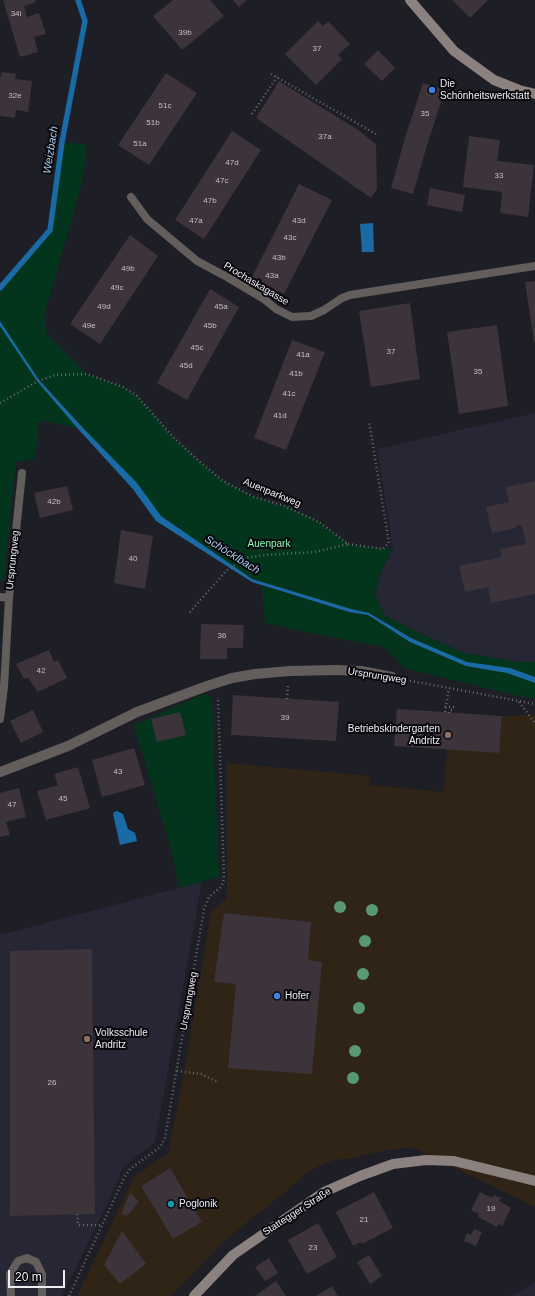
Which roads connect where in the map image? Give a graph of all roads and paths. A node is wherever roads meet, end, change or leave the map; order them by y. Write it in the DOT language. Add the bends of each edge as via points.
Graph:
graph roads {
  1 [pos="410,0"];
  2 [pos="271,74"];
  3 [pos="277,77"];
  4 [pos="535,94"];
  5 [pos="252,114"];
  6 [pos="376,134"];
  7 [pos="131,197"];
  8 [pos="535,266"];
  9 [pos="0,403"];
  10 [pos="370,422"];
  11 [pos="22,473"];
  12 [pos="348,544"];
  13 [pos="0,597"];
  14 [pos="10,598"];
  15 [pos="190,612"];
  16 [pos="392,677"];
  17 [pos="218,682"];
  18 [pos="449,688"];
  19 [pos="519,702"];
  20 [pos="535,704"];
  21 [pos="445,707"];
  22 [pos="455,707"];
  23 [pos="453,710"];
  24 [pos="446,712"];
  25 [pos="450,713"];
  26 [pos="0,719"];
  27 [pos="535,723"];
  28 [pos="0,772"];
  29 [pos="177,1071"];
  30 [pos="218,1082"];
  31 [pos="535,1181"];
  32 [pos="77,1214"];
  33 [pos="103,1225"];
  34 [pos="11,1296"];
  35 [pos="42,1296"];
  36 [pos="69,1296"];
  37 [pos="194,1296"];
  1 -- 4 [label="street" via="454,51 494,80"];
  2 -- 3 [label="path"];
  3 -- 5 [label="path"];
  3 -- 6 [label="path"];
  7 -- 8 [label="lane, Prochaskagasse" via="147,219 196,261 292,317 311,316 350,295"];
  9 -- 12 [label="path, Auenparkweg" via="38,381 55,375 87,374 123,387 137,396 174,438 223,481 254,497 319,522"];
  10 -- 12 [label="path" via="388,543 383,549"];
  11 -- 14 [label="lane, Ursprungweg"];
  12 -- 15 [label="path" via="315,552 246,558 226,570"];
  13 -- 14 [label="lane"];
  14 -- 26 [label="lane, Ursprungweg"];
  16 -- 17 [label="street, Ursprungweg" via="361,671 322,670 255,674"];
  16 -- 18 [label="path, Ursprungweg"];
  17 -- 28 [label="street, Ursprungweg" via="137,712 68,746"];
  17 -- 29 [label="path, Ursprungweg" via="224,878 222,886 209,897 204,909"];
  18 -- 19 [label="path, Ursprungweg"];
  18 -- 21 [label="path"];
  19 -- 20 [label="path, Ursprungweg"];
  19 -- 27 [label="path"];
  21 -- 22 [label="path"];
  21 -- 24 [label="path"];
  23 -- 25 [label="path" via="450,710"];
  29 -- 30 [label="path" via="201,1074"];
  29 -- 33 [label="path, Ursprungweg" via="165,1138 160,1147 130,1169 125,1176"];
  31 -- 37 [label="street, Stattegger Straße" via="454,1162 426,1160 393,1164 324,1192 234,1255"];
  32 -- 33 [label="path" via="78,1225"];
  33 -- 36 [label="path, Ursprungweg"];
  34 -- 35 [label="lane" via="10,1274 18,1261 28,1258 36,1262 42,1274"];
}
